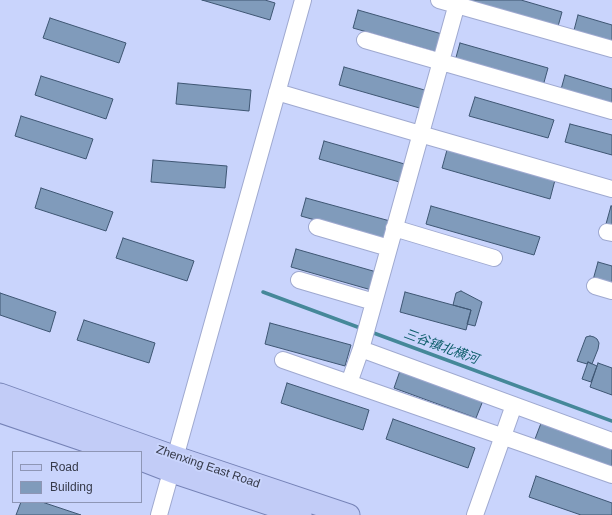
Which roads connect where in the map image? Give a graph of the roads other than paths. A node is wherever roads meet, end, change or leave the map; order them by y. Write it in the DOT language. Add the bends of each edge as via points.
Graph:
graph roads {
  1 [pos="303,0"];
  2 [pos="439,0"];
  3 [pos="457,2"];
  4 [pos="365,40"];
  5 [pos="612,49"];
  6 [pos="441,61"];
  7 [pos="277,92"];
  8 [pos="612,110"];
  9 [pos="420,134"];
  10 [pos="612,188"];
  11 [pos="317,227"];
  12 [pos="394,228"];
  13 [pos="389,248"];
  14 [pos="494,258"];
  15 [pos="299,280"];
  16 [pos="595,286"];
  17 [pos="612,291"];
  18 [pos="374,302"];
  19 [pos="364,338"];
  20 [pos="283,360"];
  21 [pos="349,383"];
  22 [pos="0,394"];
  23 [pos="514,405"];
  24 [pos="0,412"];
  25 [pos="503,437"];
  26 [pos="612,441"];
  27 [pos="115,451"];
  28 [pos="142,451"];
  29 [pos="142,451"];
  30 [pos="142,460"];
  31 [pos="174,464"];
  32 [pos="612,475"];
  33 [pos="159,515"];
  34 [pos="301,515"];
  35 [pos="349,515"];
  36 [pos="475,515"];
  1 -- 7 [label="street"];
  2 -- 3 [label="street"];
  3 -- 5 [label="street"];
  3 -- 6 [label="street"];
  4 -- 6 [label="street"];
  6 -- 8 [label="street"];
  6 -- 9 [label="street"];
  7 -- 9 [label="street"];
  7 -- 31 [label="street"];
  9 -- 10 [label="street"];
  9 -- 12 [label="street"];
  11 -- 13 [label="street"];
  12 -- 13 [label="street"];
  12 -- 14 [label="street"];
  13 -- 18 [label="street"];
  15 -- 18 [label="street"];
  16 -- 17 [label="street"];
  18 -- 19 [label="street"];
  19 -- 21 [label="street"];
  19 -- 23 [label="street"];
  20 -- 21 [label="street"];
  21 -- 25 [label="street"];
  22 -- 29 [label="main road, Zhenxing East Road"];
  23 -- 25 [label="street"];
  23 -- 26 [label="street"];
  24 -- 27 [label="main road"];
  25 -- 32 [label="street"];
  25 -- 36 [label="street"];
  28 -- 31 [label="main road, Zhenxing East Road"];
  30 -- 31 [label="main road, Zhenxing East Road"];
  31 -- 33 [label="street"];
  31 -- 34 [label="main road, Zhenxing East Road"];
  31 -- 35 [label="main road, Zhenxing East Road"];
}
